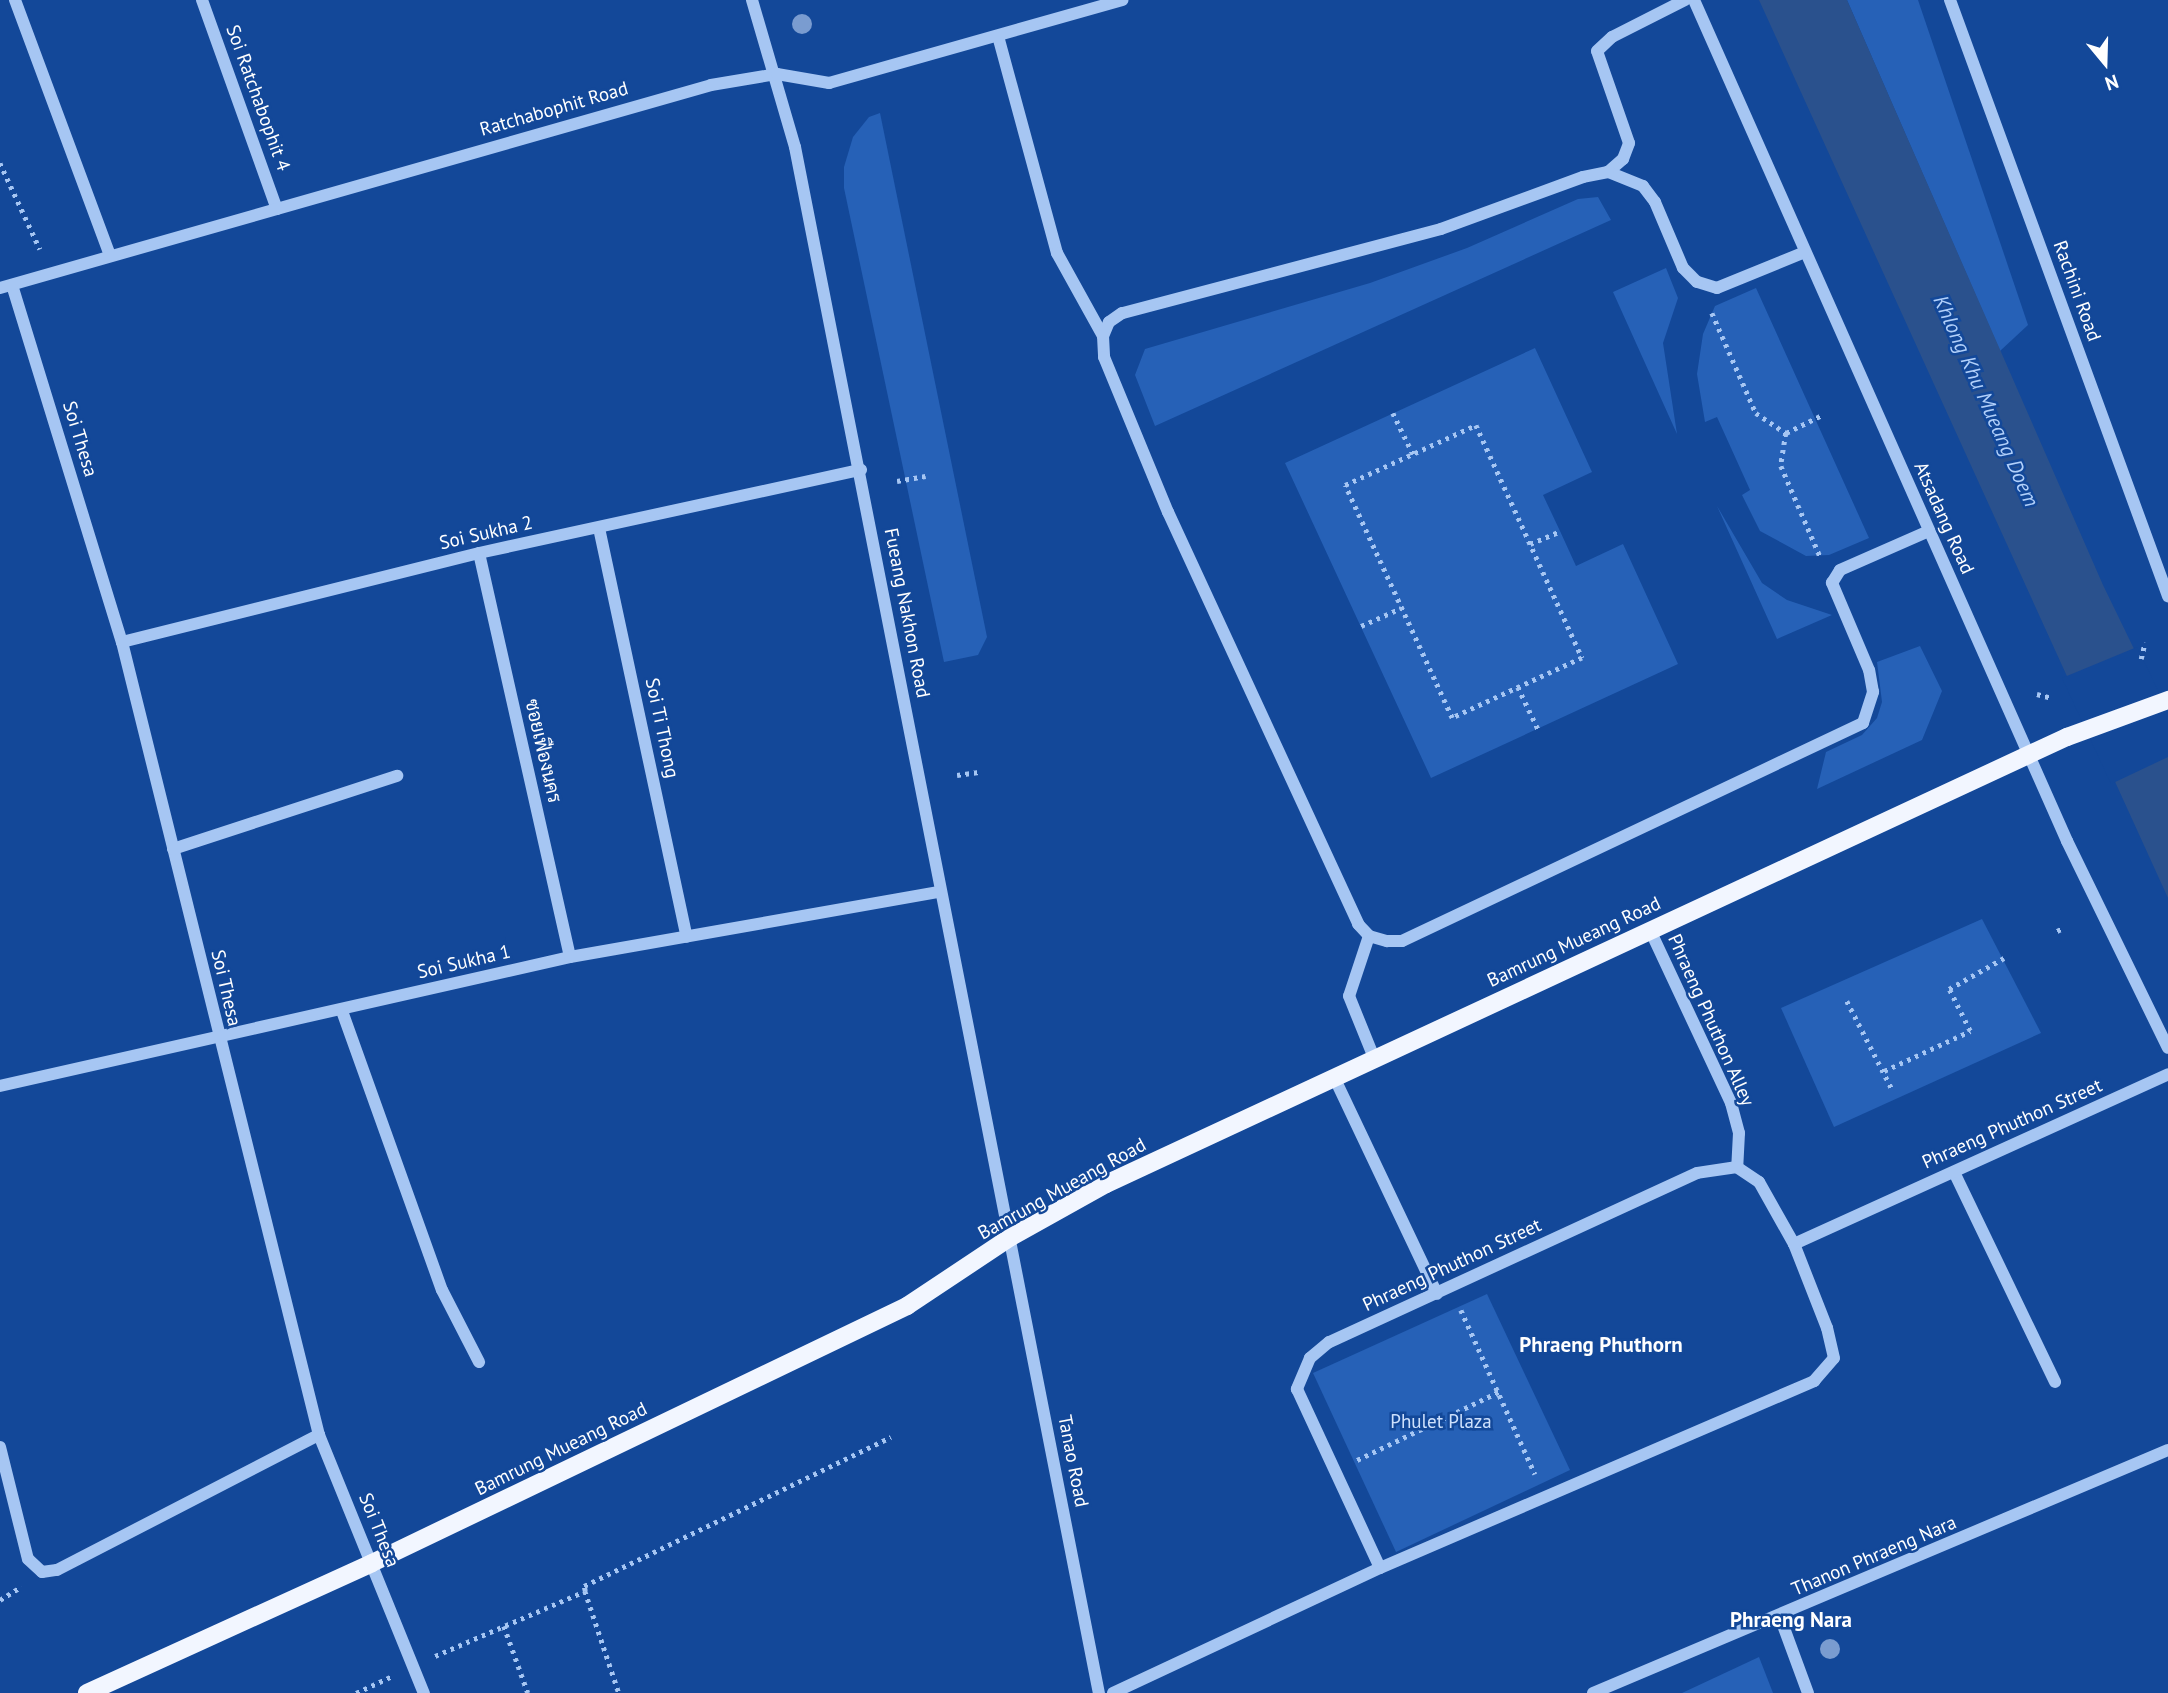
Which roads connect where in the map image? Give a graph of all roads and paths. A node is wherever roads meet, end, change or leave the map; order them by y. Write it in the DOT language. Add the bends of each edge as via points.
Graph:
graph roads {
  1 [pos="15,0"];
  2 [pos="202,0"];
  3 [pos="752,0"];
  4 [pos="1122,0"];
  5 [pos="1685,0"];
  6 [pos="1694,0"];
  7 [pos="1950,0"];
  8 [pos="998,36"];
  9 [pos="777,74"];
  10 [pos="0,163"];
  11 [pos="1608,173"];
  12 [pos="277,209"];
  13 [pos="40,249"];
  14 [pos="1805,252"];
  15 [pos="110,257"];
  16 [pos="6,286"];
  17 [pos="1709,306"];
  18 [pos="1103,337"];
  19 [pos="1393,413"];
  20 [pos="1824,414"];
  21 [pos="1786,432"];
  22 [pos="1413,454"];
  23 [pos="861,470"];
  24 [pos="926,476"];
  25 [pos="897,481"];
  26 [pos="599,528"];
  27 [pos="1560,531"];
  28 [pos="1929,531"];
  29 [pos="1530,544"];
  30 [pos="479,553"];
  31 [pos="1832,583"];
  32 [pos="2168,596"];
  33 [pos="1401,608"];
  34 [pos="1361,626"];
  35 [pos="122,642"];
  36 [pos="2145,642"];
  37 [pos="2141,659"];
  38 [pos="1518,687"];
  39 [pos="2037,694"];
  40 [pos="2052,698"];
  41 [pos="2168,699"];
  42 [pos="1538,729"];
  43 [pos="2029,755"];
  44 [pos="979,772"];
  45 [pos="957,775"];
  46 [pos="397,776"];
  47 [pos="173,849"];
  48 [pos="940,892"];
  49 [pos="1650,930"];
  50 [pos="1369,936"];
  51 [pos="687,937"];
  52 [pos="570,957"];
  53 [pos="2004,958"];
  54 [pos="1847,1001"];
  55 [pos="342,1011"];
  56 [pos="219,1040"];
  57 [pos="2168,1048"];
  58 [pos="1374,1058"];
  59 [pos="1884,1071"];
  60 [pos="2168,1074"];
  61 [pos="1334,1077"];
  62 [pos="0,1086"];
  63 [pos="1894,1091"];
  64 [pos="1737,1167"];
  65 [pos="1954,1172"];
  66 [pos="1011,1237"];
  67 [pos="1794,1244"];
  68 [pos="1437,1294"];
  69 [pos="1457,1302"];
  70 [pos="479,1362"];
  71 [pos="2054,1382"];
  72 [pos="1499,1392"];
  73 [pos="319,1435"];
  74 [pos="891,1437"];
  75 [pos="0,1447"];
  76 [pos="2168,1450"];
  77 [pos="1351,1463"];
  78 [pos="1540,1485"];
  79 [pos="372,1563"];
  80 [pos="1380,1568"];
  81 [pos="585,1591"];
  82 [pos="1780,1617"];
  83 [pos="504,1626"];
  84 [pos="413,1665"];
  85 [pos="87,1693"];
  86 [pos="356,1693"];
  87 [pos="424,1693"];
  88 [pos="528,1693"];
  89 [pos="620,1693"];
  90 [pos="1099,1693"];
  91 [pos="1113,1693"];
  92 [pos="1593,1693"];
  93 [pos="1808,1693"];
  1 -- 15 [label="street"];
  2 -- 12 [label="street, Soi Ratchabophit 4"];
  3 -- 9 [label="street, Fueang Nakhon Road"];
  4 -- 8 [label="street, Ratchabophit Road"];
  5 -- 11 [label="street" via="1612,37 1597,51 1629,143 1623,159"];
  6 -- 14 [label="street, Atsadang Road"];
  7 -- 32 [label="street, Rachini Road"];
  8 -- 9 [label="street, Ratchabophit Road" via="829,83"];
  8 -- 18 [label="street" via="1057,253"];
  9 -- 12 [label="street, Ratchabophit Road" via="711,85"];
  9 -- 23 [label="street, Fueang Nakhon Road"];
  10 -- 13 [label="path"];
  11 -- 14 [label="street" via="1643,186 1655,202 1683,268 1697,282 1717,288"];
  11 -- 18 [label="street" via="1583,177 1441,229 1122,313 1110,322"];
  12 -- 15 [label="street, Ratchabophit Road"];
  14 -- 28 [label="street, Atsadang Road"];
  15 -- 16 [label="street, Ratchabophit Road"];
  16 -- 35 [label="street, Soi Thesa"];
  17 -- 21 [label="path" via="1756,413"];
  18 -- 50 [label="street" via="1114,390 1168,512 1358,924"];
  19 -- 22 [label="path"];
  20 -- 21 [label="path"];
  21 -- 31 [label="path" via="1781,466"];
  22 -- 29 [label="path" via="1476,425"];
  22 -- 33 [label="path" via="1345,485"];
  23 -- 26 [label="street, Soi Sukha 2"];
  23 -- 48 [label="street, Fueang Nakhon Road"];
  24 -- 25 [label="path"];
  26 -- 30 [label="street, Soi Sukha 2"];
  26 -- 51 [label="street, Soi Ti Thong"];
  27 -- 29 [label="path"];
  28 -- 31 [label="street" via="1840,570"];
  28 -- 43 [label="street, Atsadang Road"];
  29 -- 38 [label="path" via="1582,658"];
  30 -- 35 [label="street, Soi Sukha 2"];
  30 -- 52 [label="street, ซอยเฟืองนคร"];
  31 -- 50 [label="street" via="1869,670 1873,692 1863,723 1402,942"];
  33 -- 34 [label="path"];
  33 -- 38 [label="path" via="1452,718"];
  35 -- 47 [label="street, Soi Thesa"];
  36 -- 37 [label="path"];
  38 -- 42 [label="path"];
  39 -- 40 [label="path"];
  41 -- 43 [label="main road, Bamrung Mueang Road"];
  43 -- 49 [label="main road, Bamrung Mueang Road"];
  43 -- 57 [label="street, Atsadang Road"];
  44 -- 45 [label="path"];
  46 -- 47 [label="street"];
  47 -- 56 [label="street, Soi Thesa"];
  48 -- 51 [label="street, Soi Sukha 1"];
  48 -- 66 [label="street, Fueang Nakhon Road"];
  49 -- 58 [label="main road, Bamrung Mueang Road"];
  49 -- 64 [label="street, Phraeng Phuthon Alley" via="1731,1103 1739,1133"];
  50 -- 58 [label="street" via="1349,996"];
  51 -- 52 [label="street, Soi Sukha 1"];
  52 -- 55 [label="street, Soi Sukha 1"];
  53 -- 59 [label="path" via="1949,989 1970,1031"];
  54 -- 59 [label="path"];
  55 -- 56 [label="street, Soi Sukha 1"];
  55 -- 70 [label="street" via="442,1290"];
  56 -- 62 [label="street, Soi Sukha 1"];
  56 -- 73 [label="street, Soi Thesa"];
  58 -- 61 [label="main road, Bamrung Mueang Road"];
  59 -- 63 [label="path"];
  60 -- 65 [label="street, Phraeng Phuthon Street"];
  61 -- 66 [label="main road, Bamrung Mueang Road" via="1106,1184"];
  61 -- 68 [label="street"];
  64 -- 67 [label="street" via="1759,1182"];
  64 -- 68 [label="street, Phraeng Phuthon Street" via="1697,1173"];
  65 -- 67 [label="street, Phraeng Phuthon Street"];
  65 -- 71 [label="street"];
  66 -- 79 [label="main road, Bamrung Mueang Road" via="920,1300"];
  66 -- 90 [label="street, Tanao Road"];
  67 -- 80 [label="street" via="1834,1358 1814,1381"];
  68 -- 80 [label="street, Phraeng Phuthon Street" via="1329,1342 1310,1358 1297,1388"];
  69 -- 72 [label="path"];
  72 -- 77 [label="path"];
  72 -- 78 [label="path"];
  73 -- 75 [label="street" via="57,1570 42,1573 28,1559"];
  73 -- 79 [label="street, Soi Thesa"];
  74 -- 81 [label="path" via="584,1586"];
  76 -- 82 [label="street, Thanon Phraeng Nara"];
  79 -- 84 [label="street, Soi Thesa"];
  79 -- 85 [label="main road, Bamrung Mueang Road"];
  80 -- 91 [label="street"];
  81 -- 83 [label="path"];
  81 -- 89 [label="path"];
  82 -- 92 [label="street, Thanon Phraeng Nara"];
  82 -- 93 [label="street"];
  83 -- 84 [label="path"];
  83 -- 88 [label="path"];
  84 -- 86 [label="path"];
  84 -- 87 [label="street, Soi Thesa"];
}
